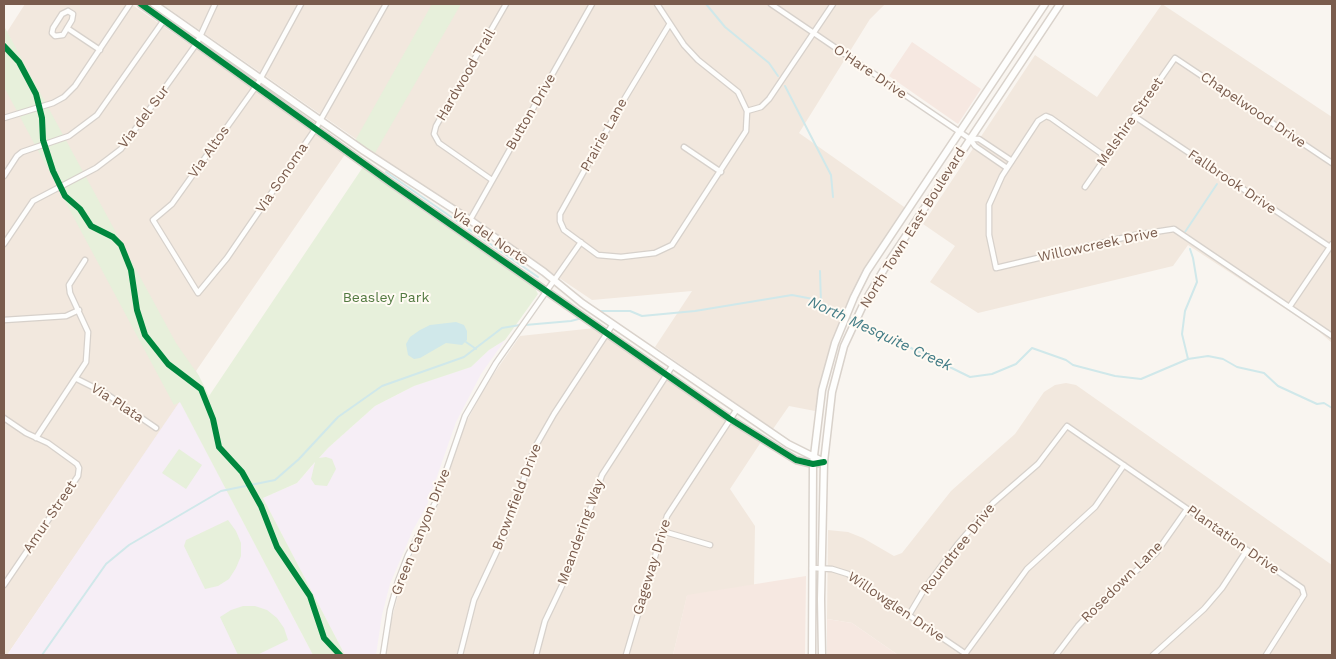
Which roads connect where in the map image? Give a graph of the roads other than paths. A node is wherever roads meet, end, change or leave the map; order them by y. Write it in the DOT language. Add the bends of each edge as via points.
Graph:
graph roads {
  1 [pos="130,4"];
  2 [pos="141,4"];
  3 [pos="154,4"];
  4 [pos="215,4"];
  5 [pos="301,4"];
  6 [pos="386,4"];
  7 [pos="506,4"];
  8 [pos="592,4"];
  9 [pos="657,4"];
  10 [pos="771,4"];
  11 [pos="833,4"];
  12 [pos="1045,4"];
  13 [pos="1060,4"];
  14 [pos="164,20"];
  15 [pos="669,25"];
  16 [pos="67,28"];
  17 [pos="813,34"];
  18 [pos="200,36"];
  19 [pos="197,43"];
  20 [pos="1018,46"];
  21 [pos="100,50"];
  22 [pos="1028,52"];
  23 [pos="1175,58"];
  24 [pos="261,77"];
  25 [pos="257,85"];
  26 [pos="747,111"];
  27 [pos="1134,116"];
  28 [pos="4,118"];
  29 [pos="320,119"];
  30 [pos="316,128"];
  31 [pos="960,132"];
  32 [pos="970,138"];
  33 [pos="684,147"];
  34 [pos="1106,156"];
  35 [pos="1012,161"];
  36 [pos="1332,163"];
  37 [pos="1007,168"];
  38 [pos="721,172"];
  39 [pos="4,176"];
  40 [pos="492,180"];
  41 [pos="1085,187"];
  42 [pos="470,220"];
  43 [pos="581,242"];
  44 [pos="4,244"];
  45 [pos="1331,245"];
  46 [pos="84,260"];
  47 [pos="554,280"];
  48 [pos="547,290"];
  49 [pos="198,293"];
  50 [pos="1290,306"];
  51 [pos="79,310"];
  52 [pos="4,320"];
  53 [pos="613,324"];
  54 [pos="608,332"];
  55 [pos="1332,336"];
  56 [pos="673,365"];
  57 [pos="827,372"];
  58 [pos="836,372"];
  59 [pos="666,376"];
  60 [pos="77,379"];
  61 [pos="737,409"];
  62 [pos="4,418"];
  63 [pos="730,419"];
  64 [pos="156,428"];
  65 [pos="36,438"];
  66 [pos="1098,446"];
  67 [pos="814,455"];
  68 [pos="824,462"];
  69 [pos="813,464"];
  70 [pos="1124,465"];
  71 [pos="1187,509"];
  72 [pos="662,531"];
  73 [pos="710,545"];
  74 [pos="1247,550"];
  75 [pos="812,568"];
  76 [pos="822,568"];
  77 [pos="4,585"];
  78 [pos="909,615"];
  79 [pos="966,654"];
  80 [pos="383,655"];
  81 [pos="460,655"];
  82 [pos="536,655"];
  83 [pos="626,655"];
  84 [pos="812,655"];
  85 [pos="822,655"];
  86 [pos="1056,655"];
  87 [pos="1153,655"];
  88 [pos="1266,655"];
  1 -- 21 [label="street"];
  2 -- 14 [label="street, Via del Norte"];
  3 -- 18 [label="street, Via del Norte"];
  4 -- 18 [label="street, Via del Sur"];
  5 -- 24 [label="street, Via Altos"];
  6 -- 29 [label="street, Via Sonoma"];
  7 -- 40 [label="street, Hardwood Trail" via="434,134 439,143"];
  8 -- 40 [label="street, Button Drive"];
  9 -- 15 [label="street"];
  10 -- 17 [label="street, O'Hare Drive"];
  11 -- 17 [label="street"];
  12 -- 20 [label="street, North Town East Boulevard"];
  13 -- 22 [label="street, North Town East Boulevard"];
  14 -- 19 [label="street, Via del Norte"];
  14 -- 39 [label="street" via="93,120 69,136 22,152"];
  15 -- 26 [label="street" via="698,60 738,92"];
  15 -- 43 [label="street, Prairie Lane" via="560,214 562,227"];
  16 -- 16 [label="street" via="73,16 68,11 62,14 52,32 59,37"];
  16 -- 21 [label="street"];
  17 -- 26 [label="street" via="769,99 761,107"];
  17 -- 31 [label="street, O'Hare Drive"];
  18 -- 19 [label="street, Via del Sur"];
  18 -- 24 [label="street, Via del Norte"];
  19 -- 25 [label="street, Via del Norte"];
  19 -- 44 [label="street, Via del Sur" via="121,149 96,168 33,201"];
  20 -- 22 [label="street"];
  20 -- 31 [label="street, North Town East Boulevard"];
  21 -- 28 [label="street" via="64,97"];
  22 -- 32 [label="street, North Town East Boulevard"];
  23 -- 27 [label="street, Melshire Street"];
  23 -- 36 [label="street, Chapelwood Drive"];
  24 -- 25 [label="street, Via Altos"];
  24 -- 29 [label="street, Via del Norte"];
  25 -- 30 [label="street, Via del Norte"];
  25 -- 49 [label="street, Via Altos" via="172,204 153,220"];
  26 -- 38 [label="street" via="746,131"];
  27 -- 34 [label="street, Melshire Street"];
  27 -- 45 [label="street, Fallbrook Drive"];
  29 -- 30 [label="street, Via Sonoma"];
  29 -- 42 [label="street, Via del Norte"];
  30 -- 48 [label="street, Via del Norte" via="461,233"];
  30 -- 49 [label="street, Via Sonoma" via="227,258"];
  31 -- 32 [label="street, O'Hare Drive"];
  31 -- 57 [label="street, North Town East Boulevard" via="867,271 839,334"];
  32 -- 35 [label="street" via="979,139"];
  32 -- 37 [label="street" via="975,146"];
  32 -- 58 [label="street, North Town East Boulevard" via="864,303"];
  33 -- 38 [label="street"];
  34 -- 35 [label="street" via="1046,116 1038,121"];
  34 -- 41 [label="street, Melshire Street"];
  35 -- 37 [label="street"];
  37 -- 50 [label="street, Willowcreek Drive" via="989,205 989,235 996,268 1174,229"];
  38 -- 43 [label="street" via="676,240 662,251 605,257"];
  40 -- 42 [label="street, Button Drive"];
  42 -- 47 [label="street, Via del Norte"];
  43 -- 47 [label="street"];
  45 -- 50 [label="street"];
  46 -- 51 [label="street" via="69,285"];
  47 -- 48 [label="street"];
  47 -- 53 [label="street, Via del Norte"];
  48 -- 54 [label="street, Via del Norte"];
  48 -- 80 [label="street, Green Canyon Drive" via="486,378 465,416 435,503 398,581"];
  50 -- 55 [label="street, Willowcreek Drive"];
  51 -- 52 [label="street" via="66,316"];
  51 -- 60 [label="street" via="89,344 86,362"];
  53 -- 54 [label="street, Brownfield Drive"];
  53 -- 56 [label="street, Via del Norte"];
  54 -- 59 [label="street, Via del Norte"];
  54 -- 81 [label="street, Brownfield Drive" via="534,449 505,534 474,600"];
  56 -- 59 [label="street, Meandering Way"];
  56 -- 61 [label="street, Via del Norte"];
  57 -- 58 [label="street"];
  57 -- 67 [label="street, North Town East Boulevard"];
  58 -- 68 [label="street, North Town East Boulevard"];
  59 -- 63 [label="street, Via del Norte"];
  59 -- 82 [label="street, Meandering Way" via="602,475 568,573 545,621"];
  60 -- 64 [label="street, Via Plata" via="105,393"];
  60 -- 65 [label="street"];
  61 -- 63 [label="street, Gageway Drive"];
  61 -- 67 [label="street, Via del Norte" via="788,444"];
  62 -- 65 [label="street"];
  63 -- 69 [label="street, Via del Norte" via="796,460"];
  63 -- 72 [label="street, Gageway Drive" via="673,504"];
  65 -- 77 [label="street, Amur Street" via="48,442 77,464 78,476"];
  66 -- 70 [label="street, Plantation Drive"];
  66 -- 78 [label="street, Roundtree Drive" via="1067,426 1038,464 993,503 957,545"];
  67 -- 68 [label="street, Via del Norte"];
  67 -- 69 [label="street, North Town East Boulevard"];
  68 -- 69 [label="street, Via del Norte"];
  68 -- 76 [label="street, North Town East Boulevard"];
  69 -- 75 [label="street, North Town East Boulevard"];
  70 -- 71 [label="street, Plantation Drive"];
  70 -- 79 [label="street" via="1095,507 1027,569"];
  71 -- 74 [label="street, Plantation Drive"];
  71 -- 86 [label="street, Rosedown Lane" via="1156,553 1095,608"];
  72 -- 73 [label="street"];
  72 -- 83 [label="street, Gageway Drive"];
  74 -- 87 [label="street" via="1222,588"];
  74 -- 88 [label="street, Plantation Drive" via="1304,591"];
  75 -- 76 [label="street, Willowglen Drive"];
  75 -- 84 [label="street, North Town East Boulevard"];
  76 -- 78 [label="street, Willowglen Drive" via="848,574"];
  76 -- 85 [label="street, North Town East Boulevard"];
  78 -- 79 [label="street, Willowglen Drive"];
}
